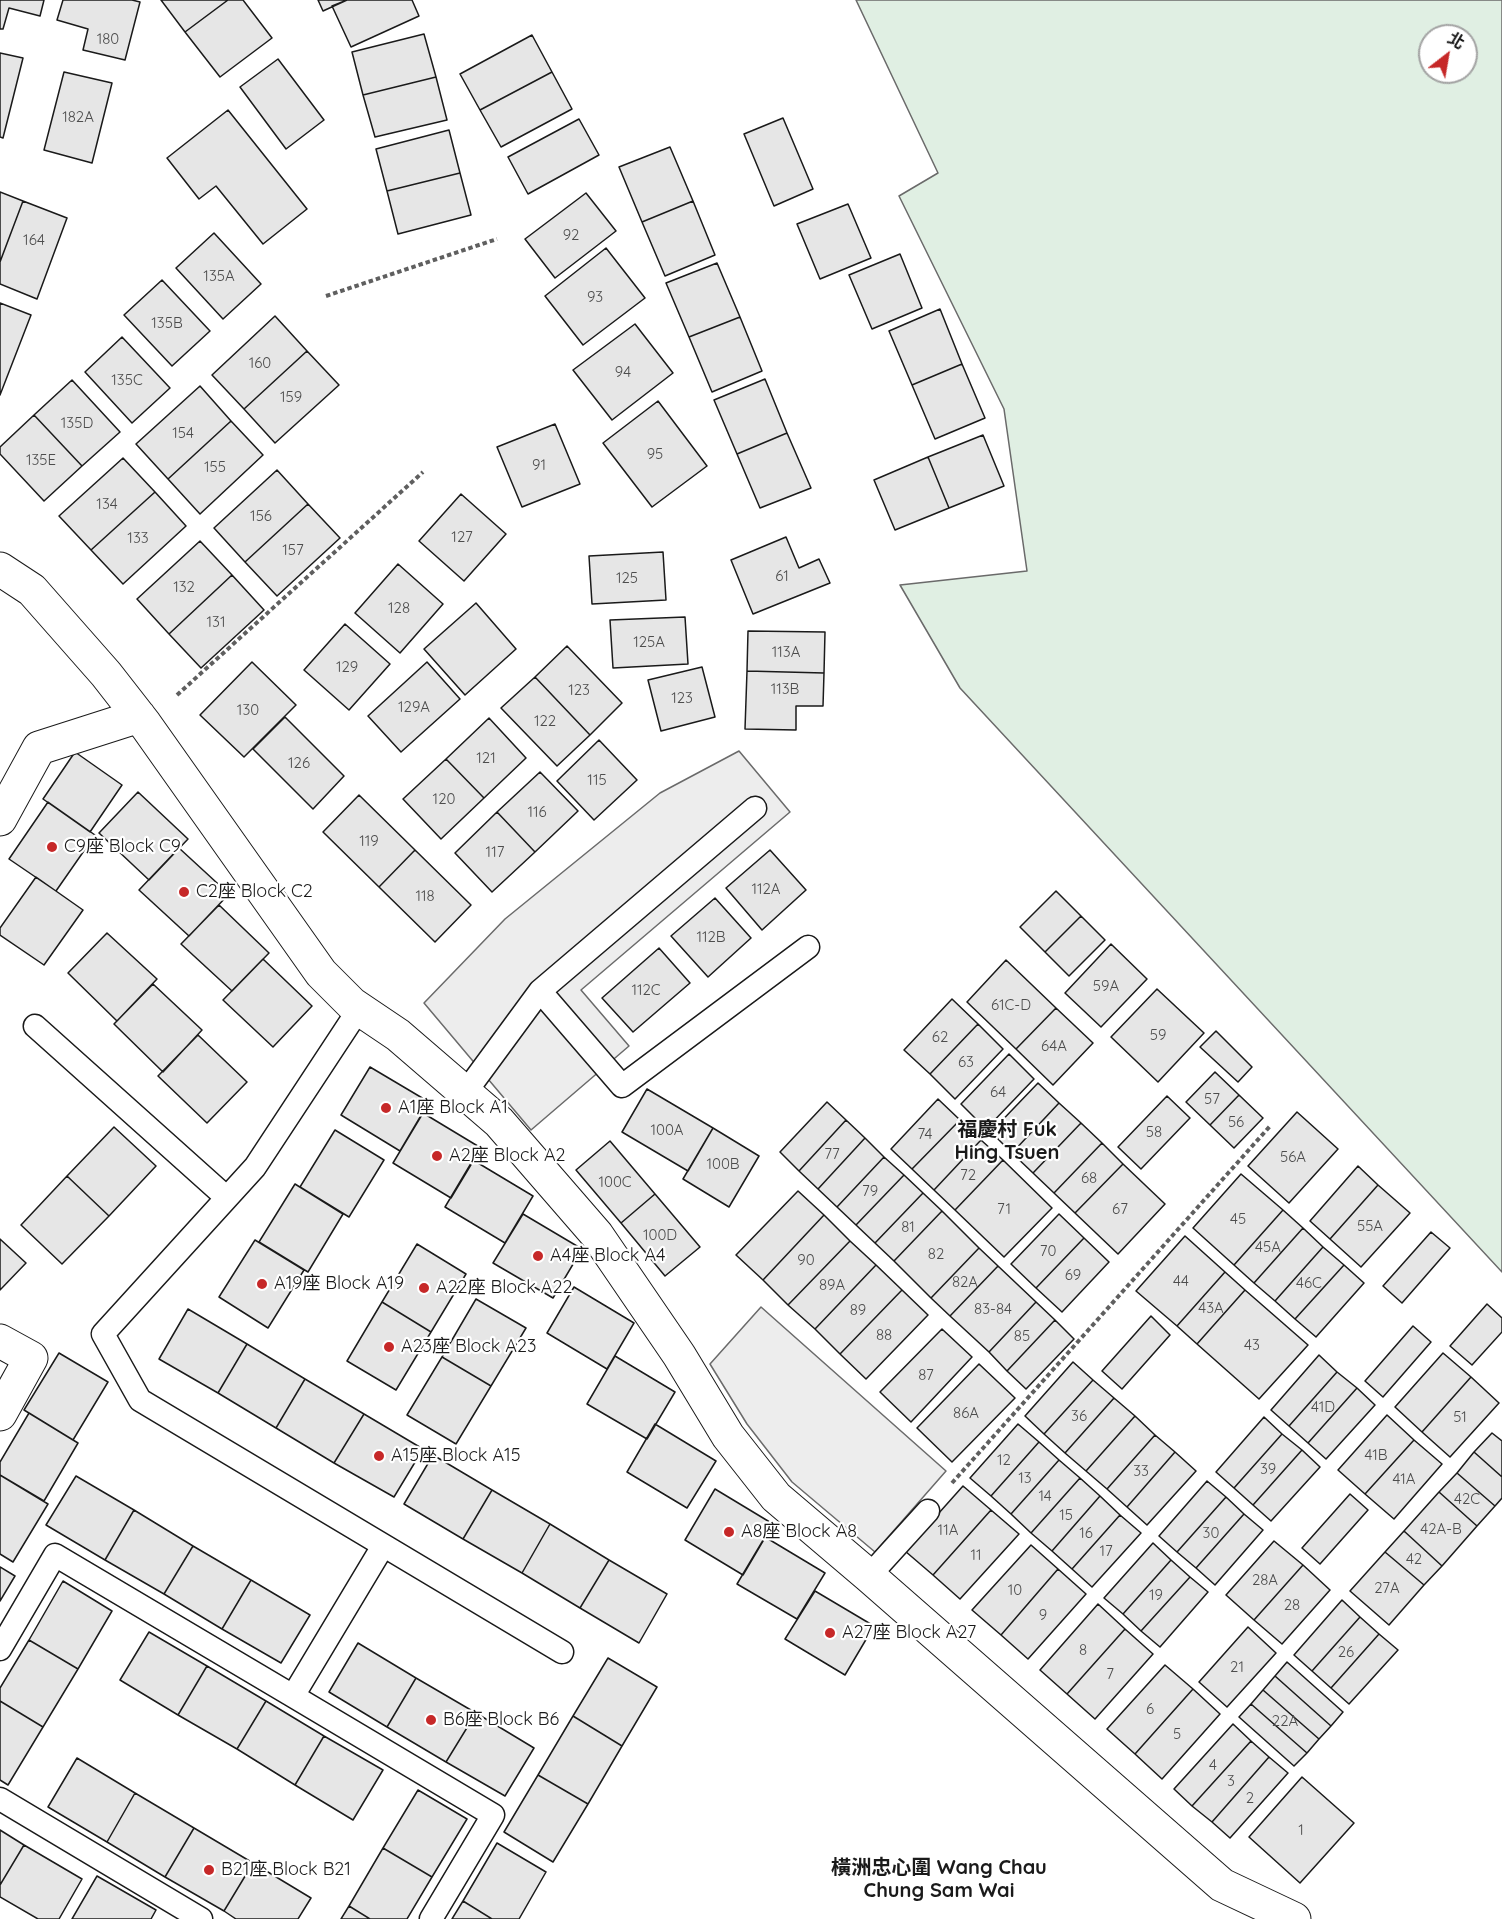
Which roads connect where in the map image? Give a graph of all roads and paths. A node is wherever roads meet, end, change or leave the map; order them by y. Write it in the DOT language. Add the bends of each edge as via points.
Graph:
graph roads {
  1 [pos="497,239"];
  2 [pos="326,296"];
  3 [pos="423,472"];
  4 [pos="0,569"];
  5 [pos="142,720"];
  6 [pos="755,808"];
  7 [pos="0,819"];
  8 [pos="808,947"];
  9 [pos="540,991"];
  10 [pos="359,1009"];
  11 [pos="35,1026"];
  12 [pos="465,1093"];
  13 [pos="1271,1125"];
  14 [pos="227,1198"];
  15 [pos="0,1341"];
  16 [pos="0,1414"];
  17 [pos="928,1511"];
  18 [pos="383,1546"];
  19 [pos="869,1576"];
  20 [pos="0,1648"];
  21 [pos="562,1652"];
  22 [pos="293,1696"];
  23 [pos="0,1799"];
  24 [pos="201,1919"];
  25 [pos="431,1919"];
  26 [pos="1294,1919"];
  1 -- 2 [label="path"];
  3 -- 5 [label="path"];
  4 -- 5 [label="street" via="32,590"];
  5 -- 7 [label="street" via="39,748"];
  5 -- 10 [label="street" via="321,973"];
  6 -- 9 [label="lane"];
  8 -- 9 [label="lane" via="622,1086"];
  9 -- 12 [label="lane"];
  10 -- 12 [label="street" via="398,1035"];
  10 -- 14 [label="lane" via="255,1167"];
  11 -- 14 [label="lane"];
  12 -- 19 [label="street" via="499,1122 597,1235 729,1436 776,1497"];
  13 -- 17 [label="path"];
  14 -- 18 [label="lane" via="103,1334 140,1400"];
  15 -- 16 [label="street" via="31,1358"];
  17 -- 19 [label="lane"];
  18 -- 21 [label="lane"];
  18 -- 22 [label="lane"];
  19 -- 26 [label="street" via="1222,1885"];
  20 -- 22 [label="lane" via="55,1555"];
  22 -- 25 [label="lane" via="493,1815"];
  23 -- 24 [label="lane"];
}
